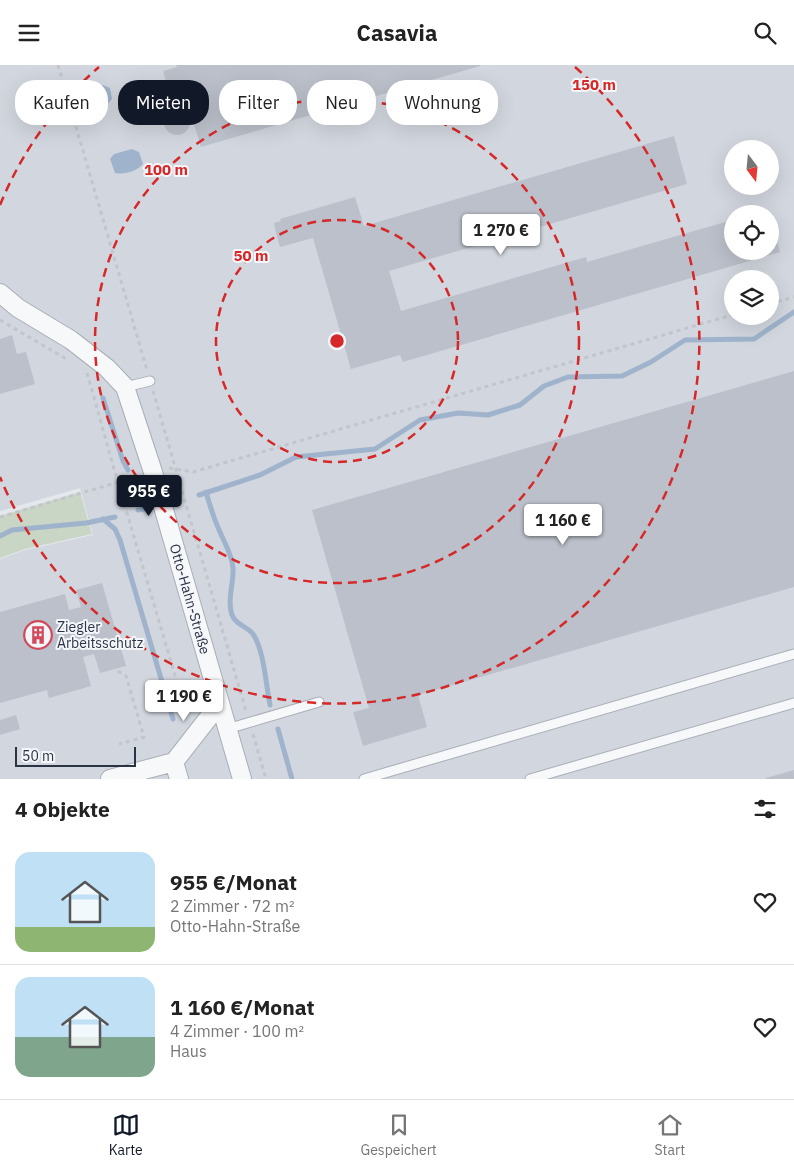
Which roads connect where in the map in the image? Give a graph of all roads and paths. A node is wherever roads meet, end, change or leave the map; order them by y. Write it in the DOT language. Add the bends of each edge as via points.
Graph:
graph roads {
  1 [pos="58,65"];
  2 [pos="0,293"];
  3 [pos="794,297"];
  4 [pos="779,301"];
  5 [pos="724,317"];
  6 [pos="0,320"];
  7 [pos="71,362"];
  8 [pos="87,371"];
  9 [pos="150,381"];
  10 [pos="125,387"];
  11 [pos="176,470"];
  12 [pos="153,472"];
  13 [pos="118,483"];
  14 [pos="0,517"];
  15 [pos="794,655"];
  16 [pos="118,671"];
  17 [pos="318,702"];
  18 [pos="220,703"];
  19 [pos="794,703"];
  20 [pos="249,722"];
  21 [pos="227,729"];
  22 [pos="196,733"];
  23 [pos="120,744"];
  24 [pos="174,761"];
  25 [pos="110,779"];
  26 [pos="179,779"];
  27 [pos="242,779"];
  28 [pos="266,779"];
  29 [pos="364,779"];
  30 [pos="530,779"];
  1 -- 9 [label="path"];
  2 -- 10 [label="street, Otto-Hahn-Straße" via="107,368"];
  3 -- 4 [label="path"];
  5 -- 11 [label="path" via="193,472"];
  6 -- 7 [label="path"];
  8 -- 13 [label="path"];
  9 -- 10 [label="lane"];
  9 -- 11 [label="path"];
  10 -- 12 [label="street, Otto-Hahn-Straße"];
  11 -- 12 [label="path" via="168,468"];
  11 -- 20 [label="path"];
  12 -- 13 [label="path"];
  12 -- 18 [label="street, Otto-Hahn-Straße"];
  13 -- 14 [label="path"];
  13 -- 22 [label="path" via="186,716"];
  15 -- 29 [label="lane"];
  16 -- 23 [label="path" via="126,676 144,737"];
  17 -- 20 [label="lane"];
  18 -- 21 [label="street, Otto-Hahn-Straße"];
  18 -- 22 [label="street"];
  19 -- 30 [label="lane"];
  20 -- 21 [label="lane"];
  20 -- 28 [label="path"];
  21 -- 27 [label="street, Otto-Hahn-Straße"];
  22 -- 24 [label="street"];
  24 -- 25 [label="street"];
  24 -- 26 [label="street"];
}
